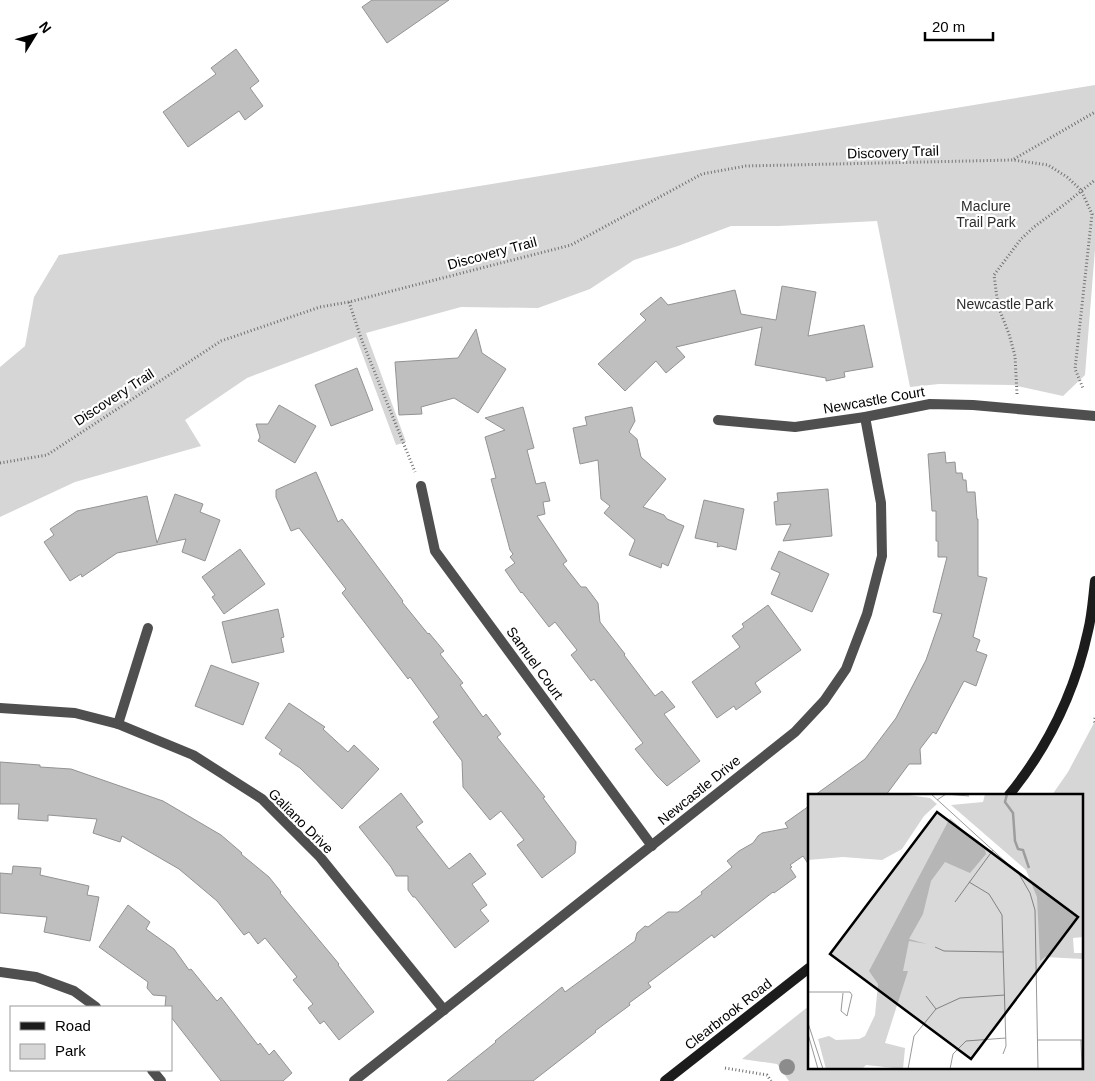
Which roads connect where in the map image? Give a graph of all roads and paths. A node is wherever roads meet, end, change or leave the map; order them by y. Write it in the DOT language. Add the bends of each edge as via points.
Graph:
graph roads {
  1 [pos="1095,112"];
  2 [pos="1014,160"];
  3 [pos="1095,180"];
  4 [pos="1081,190"];
  5 [pos="349,302"];
  6 [pos="1083,388"];
  7 [pos="1018,410"];
  8 [pos="1095,416"];
  9 [pos="865,417"];
  10 [pos="718,420"];
  11 [pos="0,463"];
  12 [pos="421,486"];
  13 [pos="1095,581"];
  14 [pos="148,628"];
  15 [pos="0,708"];
  16 [pos="1095,718"];
  17 [pos="1095,723"];
  18 [pos="118,724"];
  19 [pos="1010,794"];
  20 [pos="652,846"];
  21 [pos="808,969"];
  22 [pos="0,972"];
  23 [pos="95,1006"];
  24 [pos="444,1010"];
  25 [pos="725,1068"];
  26 [pos="153,1071"];
  27 [pos="161,1081"];
  28 [pos="354,1081"];
  29 [pos="665,1081"];
  30 [pos="771,1081"];
  1 -- 2 [label="path, Discovery Trail"];
  2 -- 4 [label="path, Discovery Trail" via="1048,165"];
  2 -- 5 [label="path, Discovery Trail" via="746,166 702,174 571,245"];
  3 -- 4 [label="path"];
  4 -- 6 [label="path, Discovery Trail" via="1092,214 1075,369"];
  4 -- 7 [label="path" via="1021,239 994,275 998,306 1015,356"];
  5 -- 11 [label="path, Discovery Trail" via="320,307 221,341 47,455"];
  5 -- 12 [label="path"];
  7 -- 8 [label="street, Newcastle Court"];
  7 -- 9 [label="street, Newcastle Court" via="930,404"];
  9 -- 10 [label="street, Newcastle Court" via="795,428"];
  9 -- 20 [label="street, Newcastle Drive" via="881,503 882,556 868,614 846,669 824,701 795,732"];
  12 -- 20 [label="street, Samuel Court" via="436,551"];
  13 -- 19 [label="main road" via="1089,629 1077,674 1057,722"];
  14 -- 18 [label="street"];
  15 -- 18 [label="street, Galiano Drive" via="74,713"];
  16 -- 17 [label="path"];
  18 -- 24 [label="street, Galiano Drive" via="193,755 262,799 320,857"];
  20 -- 24 [label="street, Newcastle Drive"];
  21 -- 29 [label="main road, Clearbrook Road"];
  22 -- 23 [label="street" via="36,977 74,991"];
  24 -- 28 [label="street, Newcastle Drive"];
  25 -- 30 [label="path" via="767,1075"];
  26 -- 27 [label="street"];
}
